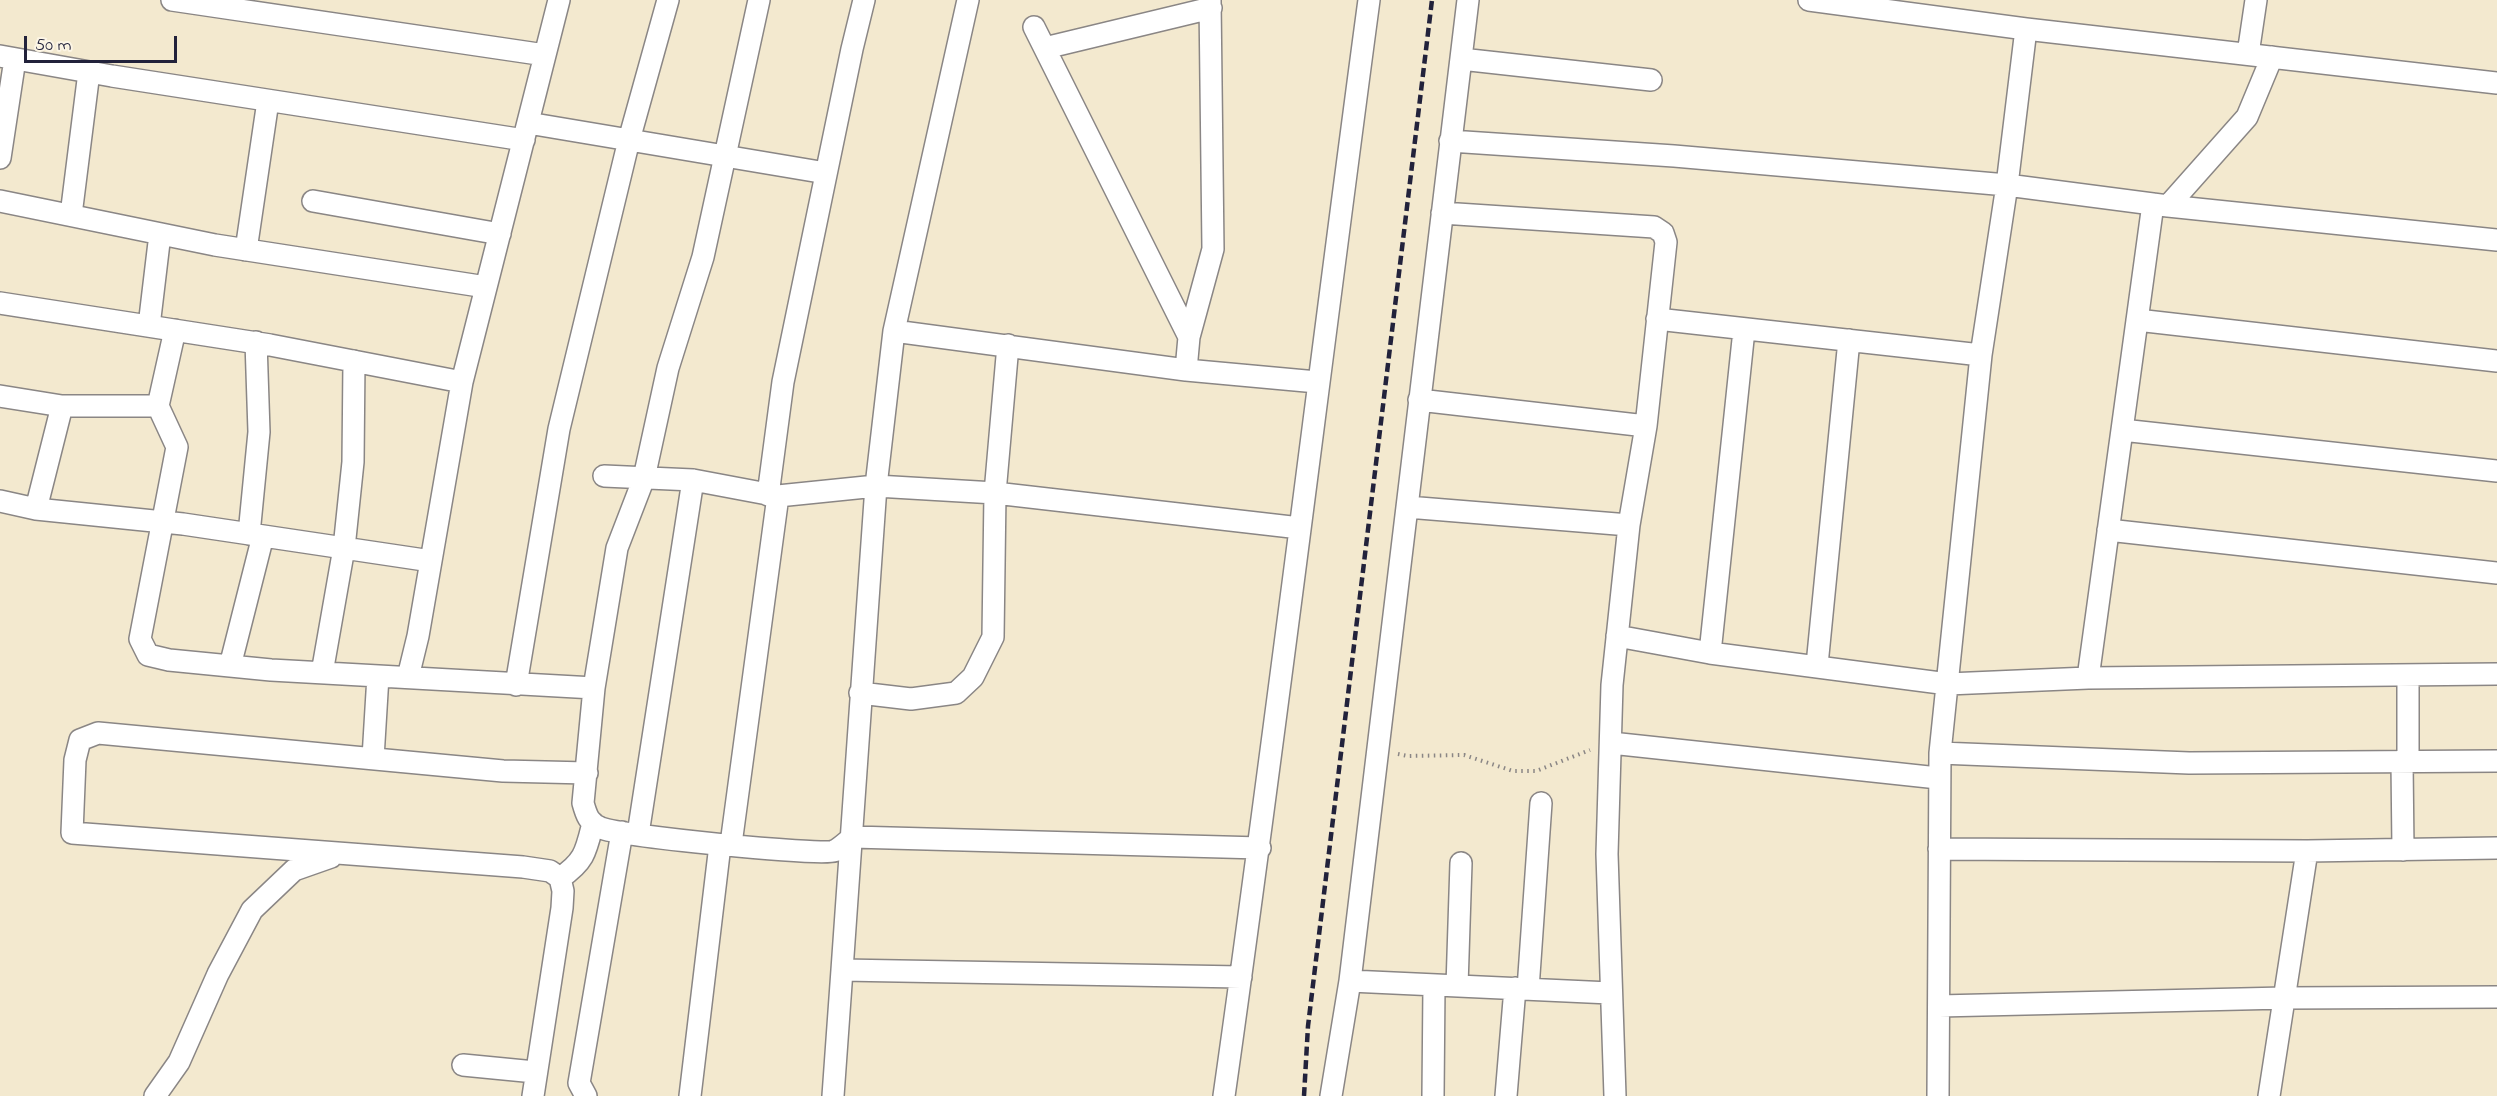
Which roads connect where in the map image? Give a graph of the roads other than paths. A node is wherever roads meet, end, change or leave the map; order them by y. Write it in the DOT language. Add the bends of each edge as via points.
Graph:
graph roads {
  1 [pos="172,0"];
  2 [pos="559,0"];
  3 [pos="668,0"];
  4 [pos="759,0"];
  5 [pos="864,0"];
  6 [pos="968,0"];
  7 [pos="1369,0"];
  8 [pos="1468,0"];
  9 [pos="1809,0"];
  10 [pos="2256,0"];
  11 [pos="1211,4"];
  12 [pos="1034,27"];
  13 [pos="2026,29"];
  14 [pos="1045,48"];
  15 [pos="2248,54"];
  16 [pos="545,55"];
  17 [pos="8,57"];
  18 [pos="2272,57"];
  19 [pos="1461,59"];
  20 [pos="89,72"];
  21 [pos="1651,80"];
  22 [pos="2497,83"];
  23 [pos="268,100"];
  24 [pos="526,132"];
  25 [pos="629,140"];
  26 [pos="1450,141"];
  27 [pos="727,155"];
  28 [pos="0,158"];
  29 [pos="826,172"];
  30 [pos="2007,185"];
  31 [pos="0,201"];
  32 [pos="313,201"];
  33 [pos="2160,205"];
  34 [pos="1442,213"];
  35 [pos="71,215"];
  36 [pos="160,234"];
  37 [pos="500,234"];
  38 [pos="2497,240"];
  39 [pos="246,250"];
  40 [pos="486,287"];
  41 [pos="0,303"];
  42 [pos="1657,319"];
  43 [pos="2137,320"];
  44 [pos="149,326"];
  45 [pos="175,330"];
  46 [pos="1744,330"];
  47 [pos="894,331"];
  48 [pos="1190,338"];
  49 [pos="1849,340"];
  50 [pos="256,342"];
  51 [pos="1008,345"];
  52 [pos="1981,355"];
  53 [pos="354,361"];
  54 [pos="2497,361"];
  55 [pos="1186,370"];
  56 [pos="462,382"];
  57 [pos="1317,382"];
  58 [pos="0,396"];
  59 [pos="1419,400"];
  60 [pos="62,406"];
  61 [pos="158,406"];
  62 [pos="1646,426"];
  63 [pos="2122,430"];
  64 [pos="2497,471"];
  65 [pos="604,476"];
  66 [pos="644,478"];
  67 [pos="693,480"];
  68 [pos="876,486"];
  69 [pos="995,493"];
  70 [pos="773,495"];
  71 [pos="0,501"];
  72 [pos="1407,507"];
  73 [pos="36,509"];
  74 [pos="161,522"];
  75 [pos="1629,525"];
  76 [pos="1300,528"];
  77 [pos="2108,530"];
  78 [pos="256,535"];
  79 [pos="344,548"];
  80 [pos="431,561"];
  81 [pos="2497,573"];
  82 [pos="1617,636"];
  83 [pos="1710,653"];
  84 [pos="1817,665"];
  85 [pos="230,666"];
  86 [pos="322,673"];
  87 [pos="2497,674"];
  88 [pos="2408,675"];
  89 [pos="378,676"];
  90 [pos="408,677"];
  91 [pos="2088,678"];
  92 [pos="1948,684"];
  93 [pos="516,685"];
  94 [pos="594,688"];
  95 [pos="860,693"];
  96 [pos="1611,743"];
  97 [pos="1940,753"];
  98 [pos="373,758"];
  99 [pos="2497,761"];
  100 [pos="2406,762"];
  101 [pos="587,773"];
  102 [pos="1938,778"];
  103 [pos="1541,803"];
  104 [pos="593,823"];
  105 [pos="630,833"];
  106 [pos="853,837"];
  107 [pos="725,844"];
  108 [pos="1260,848"];
  109 [pos="2497,848"];
  110 [pos="1939,849"];
  111 [pos="2403,850"];
  112 [pos="2307,851"];
  113 [pos="340,854"];
  114 [pos="1461,862"];
  115 [pos="560,878"];
  116 [pos="842,970"];
  117 [pos="1241,977"];
  118 [pos="1350,981"];
  119 [pos="1434,985"];
  120 [pos="1457,986"];
  121 [pos="1521,989"];
  122 [pos="1610,993"];
  123 [pos="2497,997"];
  124 [pos="2284,998"];
  125 [pos="1939,1006"];
  126 [pos="463,1065"];
  127 [pos="535,1072"];
  128 [pos="155,1096"];
  129 [pos="533,1096"];
  130 [pos="586,1096"];
  131 [pos="690,1096"];
  132 [pos="833,1096"];
  133 [pos="1224,1096"];
  134 [pos="1331,1096"];
  135 [pos="1433,1096"];
  136 [pos="1506,1096"];
  137 [pos="1615,1096"];
  138 [pos="1938,1096"];
  139 [pos="2269,1096"];
  1 -- 16 [label="street"];
  2 -- 16 [label="street"];
  3 -- 25 [label="street"];
  4 -- 27 [label="street"];
  5 -- 29 [label="street"];
  6 -- 47 [label="street"];
  7 -- 57 [label="street"];
  8 -- 19 [label="street"];
  9 -- 13 [label="street"];
  10 -- 15 [label="street"];
  11 -- 14 [label="street"];
  11 -- 48 [label="street" via="1213,249"];
  12 -- 14 [label="street"];
  13 -- 15 [label="street"];
  13 -- 30 [label="street"];
  14 -- 48 [label="street"];
  15 -- 18 [label="street"];
  16 -- 24 [label="street"];
  17 -- 20 [label="street"];
  17 -- 28 [label="street"];
  18 -- 22 [label="street"];
  18 -- 33 [label="street" via="2247,117"];
  19 -- 21 [label="street"];
  19 -- 26 [label="street"];
  20 -- 23 [label="street"];
  20 -- 35 [label="street"];
  23 -- 24 [label="street"];
  23 -- 39 [label="street"];
  24 -- 25 [label="street"];
  24 -- 37 [label="street"];
  25 -- 27 [label="street"];
  25 -- 93 [label="street" via="559,429"];
  26 -- 30 [label="street"];
  26 -- 34 [label="street"];
  27 -- 29 [label="street"];
  27 -- 66 [label="street" via="703,257 668,368"];
  29 -- 70 [label="street" via="783,382"];
  30 -- 33 [label="street"];
  30 -- 52 [label="street"];
  31 -- 35 [label="street"];
  32 -- 37 [label="street"];
  33 -- 38 [label="street"];
  33 -- 43 [label="street"];
  34 -- 42 [label="street" via="1654,227 1663,233 1666,242"];
  34 -- 59 [label="street"];
  35 -- 36 [label="street"];
  36 -- 39 [label="street"];
  36 -- 44 [label="street"];
  37 -- 40 [label="street"];
  39 -- 40 [label="street"];
  40 -- 56 [label="street"];
  41 -- 44 [label="street"];
  42 -- 46 [label="street"];
  42 -- 62 [label="street"];
  43 -- 54 [label="street"];
  43 -- 63 [label="street"];
  44 -- 45 [label="street"];
  45 -- 50 [label="street"];
  45 -- 61 [label="street"];
  46 -- 49 [label="street"];
  46 -- 83 [label="street"];
  47 -- 51 [label="street"];
  47 -- 68 [label="street"];
  48 -- 55 [label="street"];
  49 -- 52 [label="street"];
  49 -- 84 [label="street"];
  50 -- 53 [label="street"];
  50 -- 78 [label="street"];
  51 -- 55 [label="street"];
  51 -- 69 [label="street"];
  52 -- 92 [label="street"];
  53 -- 56 [label="street"];
  53 -- 79 [label="street" via="353,462"];
  55 -- 57 [label="street"];
  56 -- 80 [label="street"];
  57 -- 76 [label="street"];
  58 -- 60 [label="street"];
  59 -- 62 [label="street"];
  59 -- 72 [label="street"];
  60 -- 61 [label="street"];
  60 -- 73 [label="street"];
  61 -- 74 [label="street" via="177,447"];
  62 -- 75 [label="street"];
  63 -- 64 [label="street"];
  63 -- 77 [label="street"];
  65 -- 66 [label="street"];
  66 -- 67 [label="street"];
  66 -- 94 [label="street" via="617,548"];
  67 -- 70 [label="street"];
  67 -- 105 [label="street"];
  68 -- 69 [label="street"];
  68 -- 70 [label="street"];
  68 -- 95 [label="street"];
  69 -- 76 [label="street"];
  69 -- 95 [label="street" via="993,638 974,677 956,693 911,699"];
  70 -- 107 [label="street"];
  71 -- 73 [label="street"];
  72 -- 75 [label="street"];
  72 -- 118 [label="street"];
  73 -- 74 [label="street"];
  74 -- 78 [label="street"];
  74 -- 85 [label="street" via="140,639 148,655"];
  75 -- 82 [label="street"];
  76 -- 108 [label="street"];
  77 -- 81 [label="street"];
  77 -- 91 [label="street"];
  78 -- 79 [label="street"];
  78 -- 85 [label="street"];
  79 -- 80 [label="street"];
  79 -- 86 [label="street"];
  80 -- 90 [label="street"];
  82 -- 83 [label="street"];
  82 -- 96 [label="street"];
  83 -- 84 [label="street"];
  84 -- 92 [label="street"];
  85 -- 86 [label="street"];
  86 -- 89 [label="street"];
  87 -- 88 [label="street"];
  88 -- 91 [label="street"];
  88 -- 100 [label="street"];
  89 -- 90 [label="street"];
  89 -- 98 [label="street"];
  90 -- 93 [label="street"];
  91 -- 92 [label="street"];
  92 -- 97 [label="street"];
  93 -- 94 [label="street"];
  94 -- 101 [label="street"];
  95 -- 106 [label="street"];
  96 -- 102 [label="street"];
  96 -- 122 [label="street" via="1606,854"];
  97 -- 100 [label="street" via="2189,762"];
  97 -- 102 [label="street"];
  98 -- 101 [label="street" via="502,771"];
  98 -- 113 [label="street" via="98,733 80,740 75,760 72,833"];
  99 -- 100 [label="street"];
  100 -- 111 [label="street"];
  101 -- 104 [label="street" via="583,803"];
  102 -- 110 [label="street"];
  103 -- 121 [label="street"];
  104 -- 105 [label="street" via="599,828"];
  104 -- 115 [label="street" via="578,866"];
  105 -- 107 [label="street"];
  105 -- 130 [label="street" via="579,1083"];
  106 -- 107 [label="street" via="833,851"];
  106 -- 108 [label="street"];
  106 -- 116 [label="street"];
  107 -- 131 [label="street"];
  108 -- 117 [label="street"];
  109 -- 111 [label="street"];
  110 -- 112 [label="street"];
  110 -- 125 [label="street"];
  111 -- 112 [label="street"];
  112 -- 124 [label="street"];
  113 -- 115 [label="street" via="522,867 550,871"];
  113 -- 128 [label="street" via="294,870 252,910 178,1062"];
  114 -- 120 [label="street"];
  115 -- 127 [label="street" via="562,908"];
  116 -- 117 [label="street"];
  116 -- 132 [label="street"];
  117 -- 133 [label="street"];
  118 -- 119 [label="street"];
  118 -- 134 [label="street"];
  119 -- 120 [label="street"];
  119 -- 135 [label="street"];
  120 -- 121 [label="street"];
  121 -- 122 [label="street"];
  121 -- 136 [label="street"];
  122 -- 137 [label="street"];
  123 -- 124 [label="street"];
  124 -- 125 [label="street"];
  124 -- 139 [label="street"];
  125 -- 138 [label="street"];
  126 -- 127 [label="street"];
  127 -- 129 [label="street"];
}
